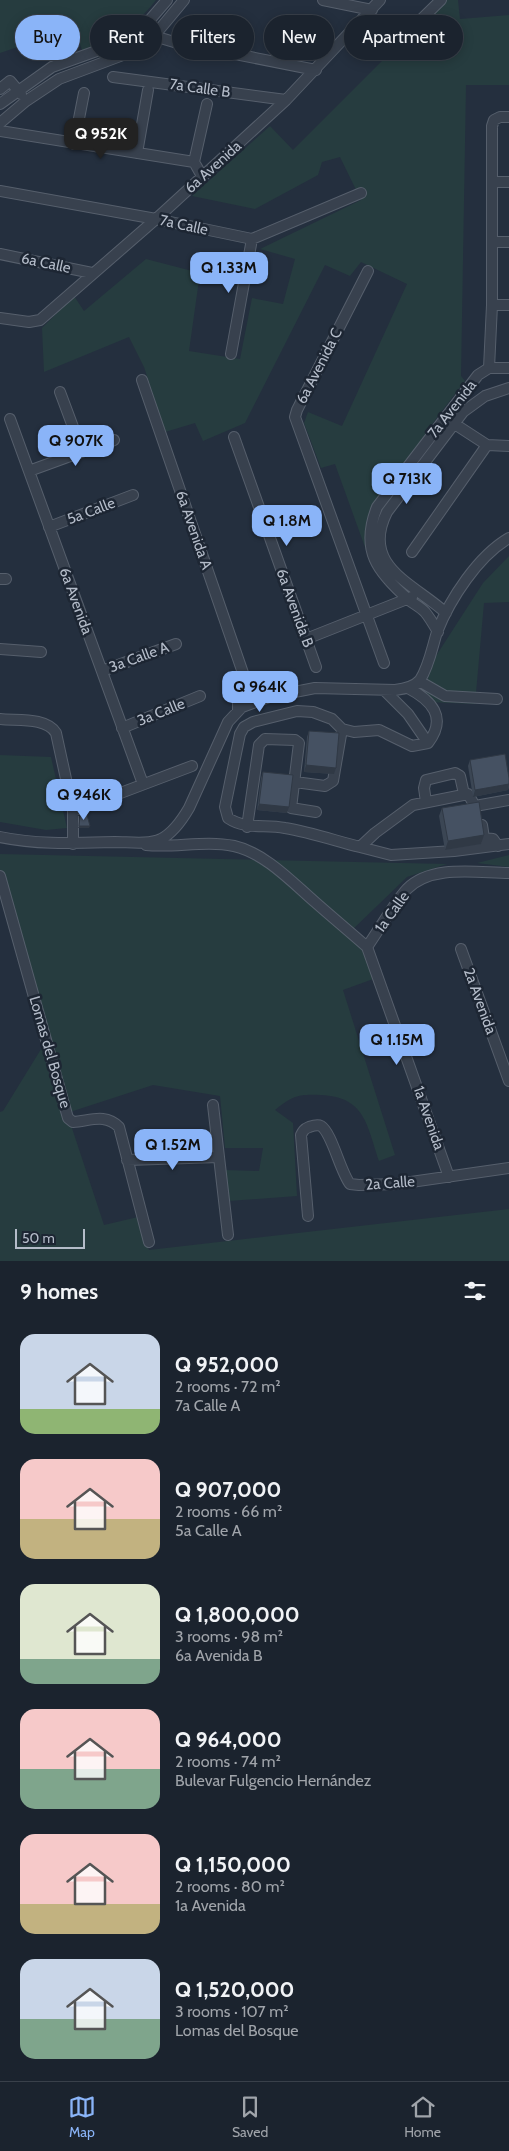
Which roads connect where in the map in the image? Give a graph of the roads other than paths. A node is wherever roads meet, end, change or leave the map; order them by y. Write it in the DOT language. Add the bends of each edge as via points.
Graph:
graph roads {
  1 [pos="167,0"];
  2 [pos="184,0"];
  3 [pos="323,0"];
  4 [pos="380,0"];
  5 [pos="441,0"];
  6 [pos="372,10"];
  7 [pos="426,15"];
  8 [pos="162,26"];
  9 [pos="162,38"];
  10 [pos="108,60"];
  11 [pos="316,70"];
  12 [pos="113,77"];
  13 [pos="0,89"];
  14 [pos="19,90"];
  15 [pos="148,90"];
  16 [pos="84,93"];
  17 [pos="26,100"];
  18 [pos="286,100"];
  19 [pos="0,104"];
  20 [pos="208,104"];
  21 [pos="509,117"];
  22 [pos="0,123"];
  23 [pos="0,131"];
  24 [pos="74,144"];
  25 [pos="137,153"];
  26 [pos="194,162"];
  27 [pos="202,176"];
  28 [pos="492,182"];
  29 [pos="509,182"];
  30 [pos="0,191"];
  31 [pos="361,193"];
  32 [pos="156,219"];
  33 [pos="252,239"];
  34 [pos="492,242"];
  35 [pos="509,242"];
  36 [pos="0,254"];
  37 [pos="368,270"];
  38 [pos="92,273"];
  39 [pos="492,305"];
  40 [pos="509,305"];
  41 [pos="0,318"];
  42 [pos="231,354"];
  43 [pos="489,368"];
  44 [pos="509,368"];
  45 [pos="142,380"];
  46 [pos="509,388"];
  47 [pos="60,392"];
  48 [pos="445,417"];
  49 [pos="10,419"];
  50 [pos="454,424"];
  51 [pos="234,437"];
  52 [pos="114,440"];
  53 [pos="487,445"];
  54 [pos="509,446"];
  55 [pos="82,451"];
  56 [pos="29,471"];
  57 [pos="407,476"];
  58 [pos="133,495"];
  59 [pos="49,527"];
  60 [pos="509,538"];
  61 [pos="412,552"];
  62 [pos="418,592"];
  63 [pos="409,600"];
  64 [pos="446,613"];
  65 [pos="367,616"];
  66 [pos="438,632"];
  67 [pos="306,639"];
  68 [pos="176,644"];
  69 [pos="0,649"];
  70 [pos="41,652"];
  71 [pos="384,663"];
  72 [pos="316,667"];
  73 [pos="102,671"];
  74 [pos="245,679"];
  75 [pos="419,681"];
  76 [pos="408,688"];
  77 [pos="384,690"];
  78 [pos="200,696"];
  79 [pos="498,699"];
  80 [pos="253,702"];
  81 [pos="238,710"];
  82 [pos="0,719"];
  83 [pos="122,728"];
  84 [pos="342,729"];
  85 [pos="428,743"];
  86 [pos="192,766"];
  87 [pos="295,782"];
  88 [pos="143,784"];
  89 [pos="464,794"];
  90 [pos="509,800"];
  91 [pos="426,802"];
  92 [pos="480,806"];
  93 [pos="73,811"];
  94 [pos="316,812"];
  95 [pos="247,826"];
  96 [pos="0,836"];
  97 [pos="118,842"];
  98 [pos="73,844"];
  99 [pos="509,844"];
  100 [pos="498,846"];
  101 [pos="360,847"];
  102 [pos="509,874"];
  103 [pos="0,876"];
  104 [pos="367,947"];
  105 [pos="461,949"];
  106 [pos="509,1081"];
  107 [pos="213,1105"];
  108 [pos="219,1156"];
  109 [pos="127,1160"];
  110 [pos="509,1168"];
  111 [pos="449,1177"];
  112 [pos="308,1216"];
  113 [pos="228,1235"];
  114 [pos="149,1242"];
  1 -- 14 [label="street" via="142,29 116,44 52,67"];
  2 -- 8 [label="street"];
  3 -- 6 [label="street"];
  4 -- 6 [label="street, 6a Avenida"];
  5 -- 7 [label="street"];
  6 -- 11 [label="street, 6a Avenida"];
  9 -- 11 [label="street"];
  10 -- 17 [label="street" via="59,79"];
  11 -- 18 [label="street, 6a Avenida"];
  12 -- 18 [label="street, 7a Calle B"];
  13 -- 14 [label="street" via="10,81"];
  14 -- 17 [label="street"];
  14 -- 19 [label="street"];
  15 -- 25 [label="street"];
  16 -- 24 [label="street"];
  17 -- 22 [label="street"];
  18 -- 27 [label="street, 6a Avenida"];
  20 -- 26 [label="street"];
  21 -- 28 [label="street, 7a Avenida" via="494,120 492,126"];
  23 -- 24 [label="street"];
  24 -- 25 [label="street"];
  25 -- 26 [label="street"];
  26 -- 27 [label="street"];
  27 -- 32 [label="street, 6a Avenida"];
  28 -- 29 [label="street"];
  28 -- 34 [label="street, 7a Avenida"];
  30 -- 32 [label="street, 7a Calle"];
  31 -- 33 [label="street"];
  32 -- 33 [label="street, 7a Calle"];
  32 -- 38 [label="street, 6a Avenida"];
  33 -- 42 [label="street"];
  34 -- 35 [label="street"];
  34 -- 39 [label="street, 7a Avenida"];
  36 -- 38 [label="street, 6a Calle"];
  37 -- 65 [label="street, 6a Avenida C" via="295,417"];
  38 -- 41 [label="street, 6a Avenida" via="40,320"];
  39 -- 40 [label="street"];
  39 -- 43 [label="street, 7a Avenida"];
  43 -- 44 [label="street"];
  43 -- 48 [label="street, 7a Avenida" via="478,375"];
  45 -- 74 [label="street, 6a Avenida A"];
  46 -- 50 [label="street, 7a Avenida" via="474,402"];
  47 -- 55 [label="street"];
  48 -- 50 [label="street"];
  48 -- 57 [label="street, 7a Avenida"];
  49 -- 56 [label="street, 6a Avenida"];
  50 -- 53 [label="street"];
  50 -- 57 [label="street, 7a Avenida"];
  51 -- 67 [label="street, 6a Avenida B"];
  52 -- 55 [label="street"];
  53 -- 54 [label="street"];
  53 -- 61 [label="street"];
  55 -- 56 [label="street"];
  56 -- 59 [label="street, 6a Avenida"];
  57 -- 62 [label="street, 7a Avenida" via="380,525 379,542 386,564"];
  57 -- 63 [label="street, 7a Avenida" via="377,507 369,540 378,569"];
  58 -- 59 [label="street, 5a Calle"];
  59 -- 73 [label="street, 6a Avenida"];
  60 -- 64 [label="street" via="473,570"];
  62 -- 63 [label="street"];
  62 -- 64 [label="street, 7a Avenida"];
  63 -- 65 [label="street"];
  63 -- 66 [label="street, 7a Avenida" via="423,611"];
  64 -- 66 [label="street"];
  65 -- 67 [label="street"];
  65 -- 71 [label="street, 6a Avenida C"];
  66 -- 75 [label="street"];
  67 -- 72 [label="street, 6a Avenida B"];
  68 -- 73 [label="street, 3a Calle A"];
  69 -- 70 [label="street"];
  73 -- 83 [label="street, 6a Avenida"];
  74 -- 80 [label="street, 6a Avenida A"];
  74 -- 81 [label="street" via="238,698"];
  75 -- 76 [label="street"];
  75 -- 79 [label="street" via="445,696"];
  76 -- 77 [label="street"];
  76 -- 85 [label="street" via="424,696 436,713 435,734"];
  77 -- 80 [label="street" via="315,688"];
  77 -- 85 [label="street" via="408,714"];
  78 -- 83 [label="street, 3a Calle"];
  80 -- 81 [label="street"];
  81 -- 97 [label="street" via="228,722 182,820 161,838"];
  82 -- 93 [label="street" via="52,727"];
  83 -- 88 [label="street, 6a Avenida"];
  84 -- 85 [label="street" via="354,732 379,730 412,746"];
  84 -- 87 [label="street" via="333,781 325,786"];
  84 -- 95 [label="street" via="332,719 313,712 297,711 244,727 225,807 228,818"];
  86 -- 88 [label="street"];
  87 -- 94 [label="street" via="291,808"];
  87 -- 95 [label="street" via="299,742 264,739 258,745"];
  88 -- 93 [label="street"];
  89 -- 91 [label="street"];
  89 -- 91 [label="street" via="460,776 455,773 426,780"];
  89 -- 92 [label="street" via="468,794 473,804"];
  90 -- 92 [label="street"];
  91 -- 101 [label="street" via="413,805"];
  92 -- 100 [label="street" via="484,838 494,839"];
  93 -- 98 [label="street"];
  95 -- 101 [label="street" via="284,827"];
  96 -- 98 [label="street" via="36,843"];
  97 -- 98 [label="street"];
  97 -- 104 [label="street" via="162,847 214,843 236,846 276,869"];
  99 -- 100 [label="street"];
  100 -- 101 [label="street" via="391,855"];
  102 -- 104 [label="street, 1a Calle" via="445,872 416,882 407,889"];
  103 -- 109 [label="street, Lomas del Bosque" via="68,1118 73,1122 112,1120 118,1127"];
  104 -- 111 [label="street, 1a Avenida"];
  105 -- 106 [label="street, 2a Avenida"];
  107 -- 108 [label="street"];
  108 -- 109 [label="street"];
  108 -- 113 [label="street"];
  109 -- 114 [label="street, Lomas del Bosque"];
  110 -- 111 [label="street, 2a Calle"];
  111 -- 112 [label="street, 2a Calle" via="397,1184 350,1184 327,1133 320,1126 312,1126 301,1136"];
}
